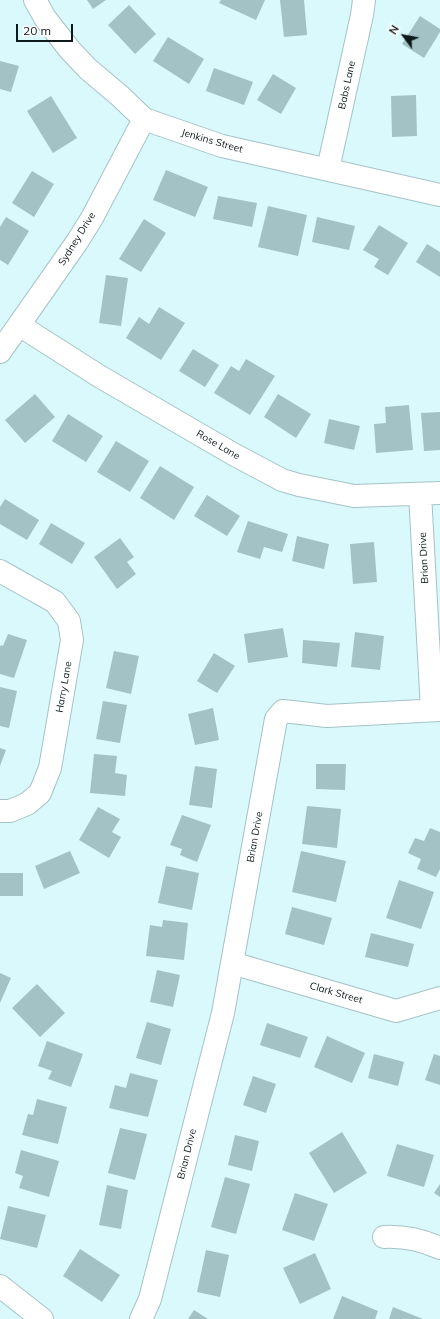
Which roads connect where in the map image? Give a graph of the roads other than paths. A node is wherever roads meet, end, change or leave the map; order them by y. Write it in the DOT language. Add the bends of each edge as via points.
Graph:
graph roads {
  1 [pos="35,0"];
  2 [pos="364,0"];
  3 [pos="144,119"];
  4 [pos="328,169"];
  5 [pos="440,195"];
  6 [pos="19,325"];
  7 [pos="0,352"];
  8 [pos="430,493"];
  9 [pos="0,571"];
  10 [pos="436,710"];
  11 [pos="0,811"];
  12 [pos="232,963"];
  13 [pos="440,998"];
  14 [pos="384,1237"];
  15 [pos="440,1248"];
  16 [pos="0,1286"];
  17 [pos="42,1319"];
  18 [pos="141,1319"];
  1 -- 3 [label="street, Jenkins Street" via="45,18 70,50"];
  2 -- 4 [label="street, Babs Lane"];
  3 -- 4 [label="street, Jenkins Street" via="222,146"];
  3 -- 6 [label="street, Sydney Drive" via="92,218"];
  4 -- 5 [label="street, Jenkins Street"];
  6 -- 7 [label="street, Sydney Drive"];
  6 -- 8 [label="street, Rose Lane" via="99,376 282,480 354,496"];
  8 -- 10 [label="street, Brian Drive"];
  9 -- 11 [label="street, Harry Lane" via="55,602 69,621 72,640 50,768 40,793 27,804 10,811"];
  10 -- 12 [label="street, Brian Drive" via="328,716 283,711 276,719"];
  12 -- 13 [label="street, Clark Street" via="396,1011"];
  12 -- 18 [label="street, Brian Drive" via="223,1013 150,1299"];
  14 -- 15 [label="street" via="402,1236"];
  16 -- 17 [label="street"];
}
